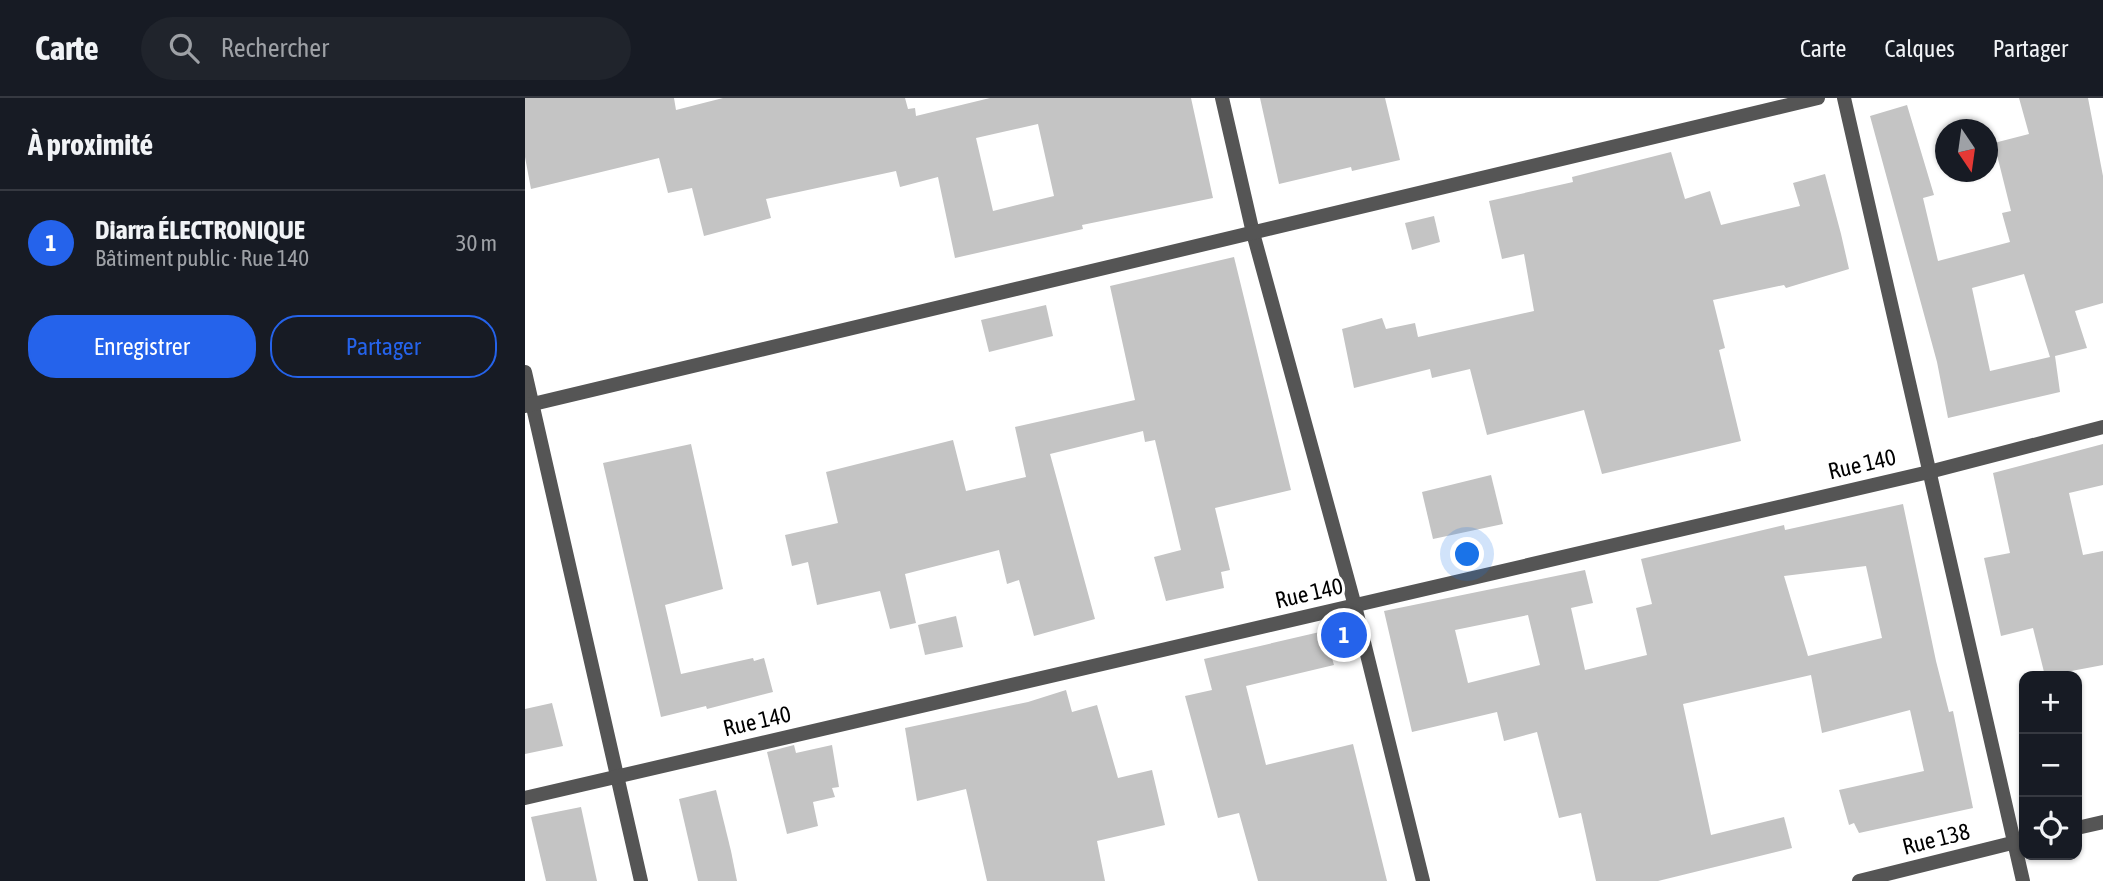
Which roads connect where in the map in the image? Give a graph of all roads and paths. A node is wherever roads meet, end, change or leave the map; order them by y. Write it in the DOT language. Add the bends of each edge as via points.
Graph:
graph roads {
  1 [pos="1222,98"];
  2 [pos="1818,98"];
  3 [pos="1844,98"];
  4 [pos="1253,233"];
  5 [pos="525,372"];
  6 [pos="529,406"];
  7 [pos="2103,427"];
  8 [pos="1929,472"];
  9 [pos="1355,606"];
  10 [pos="616,777"];
  11 [pos="525,798"];
  12 [pos="2103,822"];
  13 [pos="2082,827"];
  14 [pos="2019,842"];
  15 [pos="2021,860"];
  16 [pos="641,881"];
  17 [pos="1423,881"];
  18 [pos="1859,881"];
  19 [pos="2023,881"];
  1 -- 4 [label="street"];
  2 -- 4 [label="street"];
  3 -- 8 [label="street"];
  4 -- 6 [label="street"];
  4 -- 9 [label="street"];
  5 -- 6 [label="street"];
  6 -- 10 [label="street"];
  7 -- 8 [label="street, Rue 140"];
  8 -- 9 [label="street, Rue 140"];
  8 -- 14 [label="street"];
  9 -- 10 [label="street, Rue 140"];
  9 -- 17 [label="street"];
  10 -- 11 [label="street, Rue 140"];
  10 -- 16 [label="street"];
  12 -- 13 [label="street"];
  14 -- 18 [label="street, Rue 138"];
  15 -- 19 [label="street"];
}
